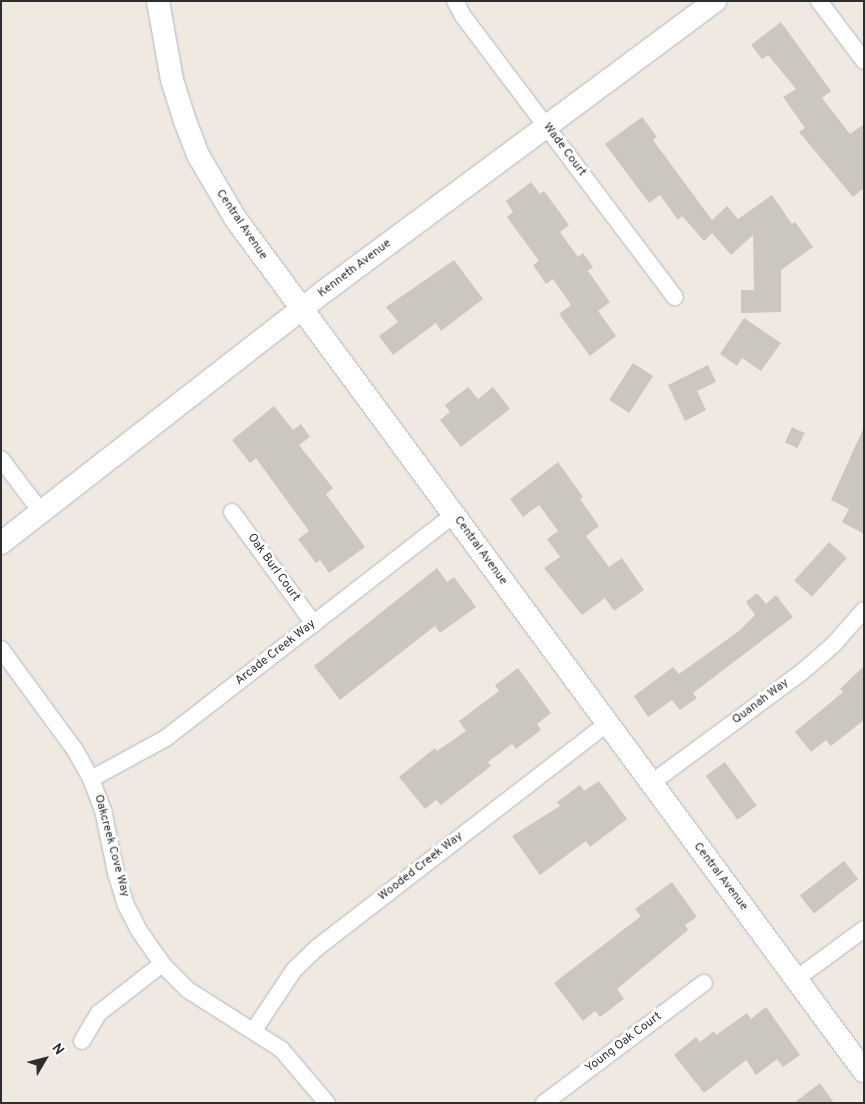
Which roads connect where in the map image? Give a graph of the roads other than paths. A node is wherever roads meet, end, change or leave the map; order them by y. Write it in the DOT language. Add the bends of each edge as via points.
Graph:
graph roads {
  1 [pos="158,1"];
  2 [pos="455,1"];
  3 [pos="715,1"];
  4 [pos="819,1"];
  5 [pos="864,62"];
  6 [pos="546,126"];
  7 [pos="675,297"];
  8 [pos="302,310"];
  9 [pos="1,459"];
  10 [pos="232,512"];
  11 [pos="42,513"];
  12 [pos="453,515"];
  13 [pos="1,543"];
  14 [pos="864,610"];
  15 [pos="314,624"];
  16 [pos="1,649"];
  17 [pos="607,724"];
  18 [pos="91,779"];
  19 [pos="650,784"];
  20 [pos="864,929"];
  21 [pos="162,964"];
  22 [pos="796,979"];
  23 [pos="704,983"];
  24 [pos="254,1030"];
  25 [pos="82,1040"];
  26 [pos="864,1071"];
  27 [pos="327,1103"];
  28 [pos="544,1103"];
  1 -- 8 [label="street, Central Avenue" via="172,80 198,155 235,218"];
  2 -- 6 [label="street, Wade Court"];
  3 -- 6 [label="street, Kenneth Avenue"];
  4 -- 5 [label="street"];
  6 -- 7 [label="street, Wade Court"];
  6 -- 8 [label="street, Kenneth Avenue"];
  8 -- 11 [label="street, Kenneth Avenue"];
  8 -- 12 [label="street, Central Avenue"];
  9 -- 11 [label="street"];
  10 -- 15 [label="street, Oak Burl Court"];
  11 -- 13 [label="street, Kenneth Avenue"];
  12 -- 15 [label="street, Arcade Creek Way"];
  12 -- 17 [label="street, Central Avenue"];
  14 -- 19 [label="street, Quanah Way" via="834,644 802,672"];
  15 -- 18 [label="street, Arcade Creek Way" via="166,738"];
  16 -- 18 [label="street, Oakcreek Cove Way" via="75,750"];
  17 -- 19 [label="street, Central Avenue"];
  17 -- 24 [label="street, Wooded Creek Way" via="318,947 284,983"];
  18 -- 21 [label="street, Oakcreek Cove Way" via="103,810 126,905"];
  19 -- 22 [label="street, Central Avenue"];
  20 -- 22 [label="street"];
  21 -- 24 [label="street, Oakcreek Cove Way" via="195,995"];
  21 -- 25 [label="street" via="99,1013"];
  22 -- 26 [label="street, Central Avenue"];
  23 -- 28 [label="street, Young Oak Court"];
  24 -- 27 [label="street, Oakcreek Cove Way" via="302,1070"];
}
